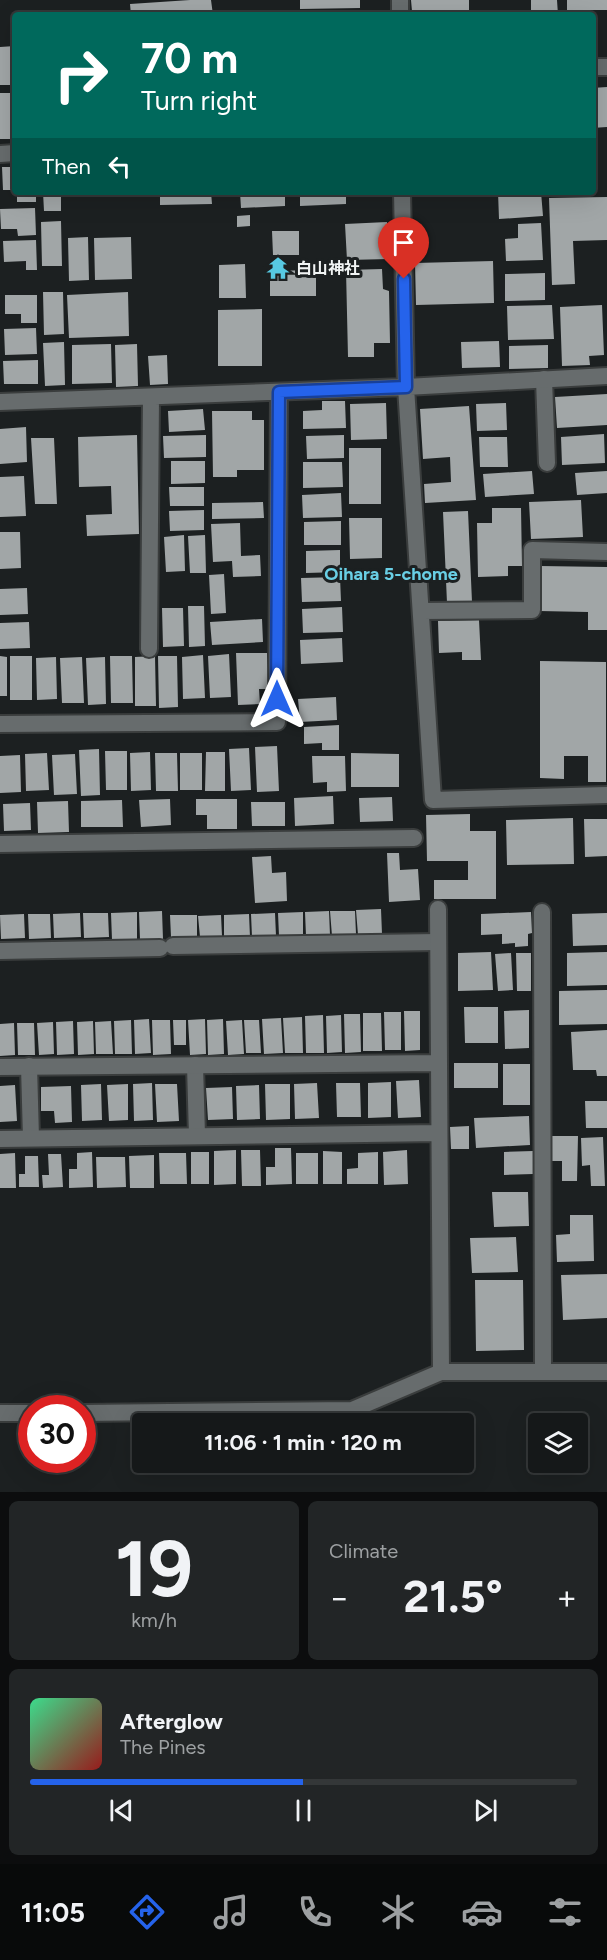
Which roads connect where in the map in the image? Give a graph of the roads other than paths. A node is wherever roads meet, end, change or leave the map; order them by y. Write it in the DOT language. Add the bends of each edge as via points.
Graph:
graph roads {
  1 [pos="402,195"];
  2 [pos="607,376"];
  3 [pos="544,379"];
  4 [pos="406,387"];
  5 [pos="279,392"];
  6 [pos="151,397"];
  7 [pos="0,402"];
  8 [pos="547,463"];
  9 [pos="607,552"];
  10 [pos="422,612"];
  11 [pos="149,649"];
  12 [pos="0,724"];
  13 [pos="607,795"];
  14 [pos="414,838"];
  15 [pos="0,843"];
  16 [pos="438,909"];
  17 [pos="542,912"];
  18 [pos="438,942"];
  19 [pos="0,951"];
  20 [pos="439,1063"];
  21 [pos="195,1065"];
  22 [pos="29,1066"];
  23 [pos="0,1067"];
  24 [pos="440,1132"];
  25 [pos="197,1136"];
  26 [pos="0,1138"];
  27 [pos="32,1138"];
  28 [pos="441,1372"];
  29 [pos="543,1372"];
  30 [pos="607,1372"];
  31 [pos="0,1413"];
  32 [pos="18,1413"];
  33 [pos="96,1413"];
  1 -- 4 [label="street"];
  2 -- 3 [label="street"];
  3 -- 4 [label="street"];
  3 -- 8 [label="street"];
  4 -- 5 [label="street"];
  4 -- 10 [label="street"];
  5 -- 6 [label="street"];
  5 -- 12 [label="street" via="277,722"];
  6 -- 7 [label="street"];
  6 -- 11 [label="street"];
  9 -- 10 [label="street" via="532,550 532,610"];
  10 -- 13 [label="street" via="433,800"];
  14 -- 15 [label="street"];
  16 -- 18 [label="street"];
  17 -- 29 [label="street"];
  18 -- 19 [label="street"];
  18 -- 20 [label="street"];
  20 -- 21 [label="street"];
  20 -- 24 [label="street"];
  21 -- 22 [label="street"];
  21 -- 25 [label="street"];
  22 -- 23 [label="street"];
  22 -- 27 [label="street"];
  24 -- 25 [label="street"];
  24 -- 28 [label="street"];
  25 -- 27 [label="street"];
  26 -- 27 [label="street"];
  28 -- 29 [label="street"];
  28 -- 33 [label="street" via="352,1410"];
  29 -- 30 [label="street"];
  31 -- 32 [label="street"];
}
